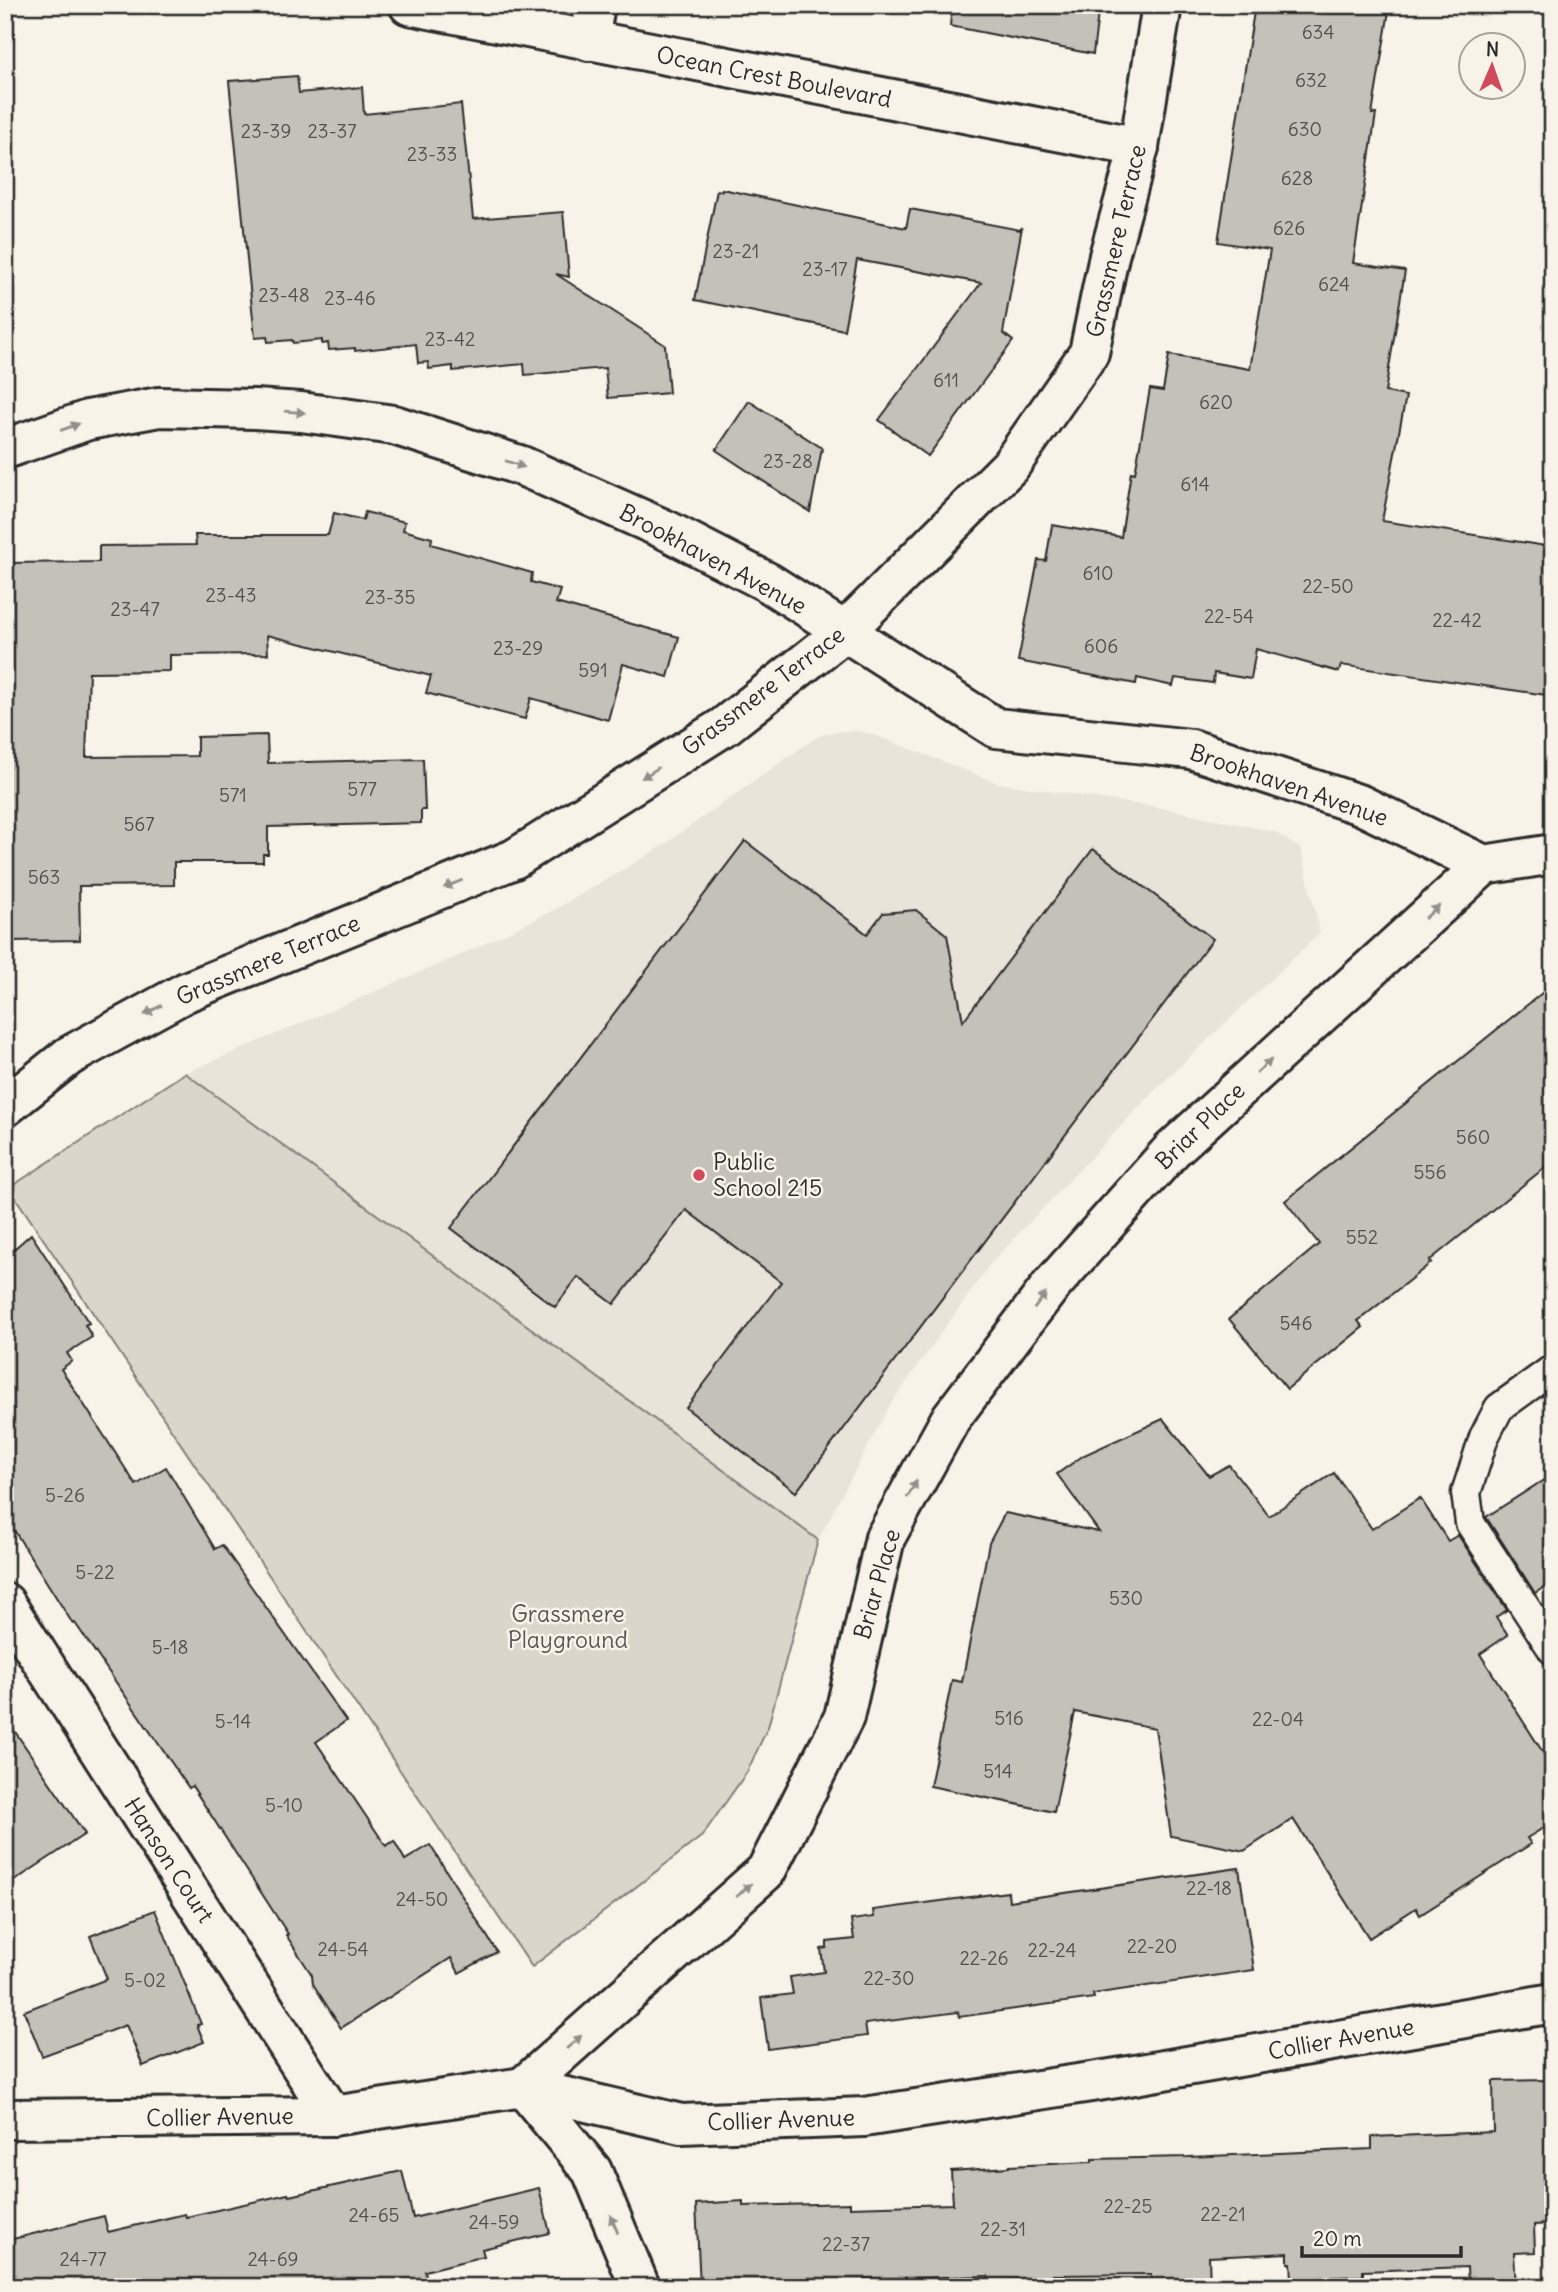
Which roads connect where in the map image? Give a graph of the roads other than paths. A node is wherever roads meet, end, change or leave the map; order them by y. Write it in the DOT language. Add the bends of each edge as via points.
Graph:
graph roads {
  1 [pos="409,5"];
  2 [pos="1162,5"];
  3 [pos="592,23"];
  4 [pos="1139,147"];
  5 [pos="5,449"];
  6 [pos="844,632"];
  7 [pos="1553,854"];
  8 [pos="1484,865"];
  9 [pos="5,1107"];
  10 [pos="1553,1369"];
  11 [pos="5,1603"];
  12 [pos="1553,1650"];
  13 [pos="1553,2003"];
  14 [pos="523,2087"];
  15 [pos="333,2116"];
  16 [pos="5,2119"];
  17 [pos="640,2287"];
  1 -- 3 [label="street, Ocean Crest Boulevard"];
  2 -- 4 [label="street, Grassmere Terrace"];
  3 -- 4 [label="street, Ocean Crest Boulevard"];
  4 -- 6 [label="street, Grassmere Terrace" via="1089,353 1010,466"];
  5 -- 6 [label="street, Brookhaven Avenue, one-way" via="88,420 159,407 290,412 394,425 522,466 666,530 769,583"];
  6 -- 8 [label="street, Brookhaven Avenue" via="996,728 1191,749 1361,805"];
  6 -- 9 [label="street, Grassmere Terrace, one-way" via="725,726 514,859 186,992 68,1056"];
  7 -- 8 [label="street"];
  14 -- 8 [label="street, Briar Place, one-way" via="766,1871 844,1717 885,1538 951,1418 1050,1287 1172,1150"];
  10 -- 12 [label="lane" via="1499,1408 1466,1493 1470,1522"];
  11 -- 15 [label="street, Hanson Court"];
  13 -- 14 [label="street, Collier Avenue" via="864,2117 681,2124"];
  14 -- 15 [label="street, Collier Avenue"];
  17 -- 14 [label="street, one-way" via="592,2171"];
  15 -- 16 [label="street, Collier Avenue"];
}
